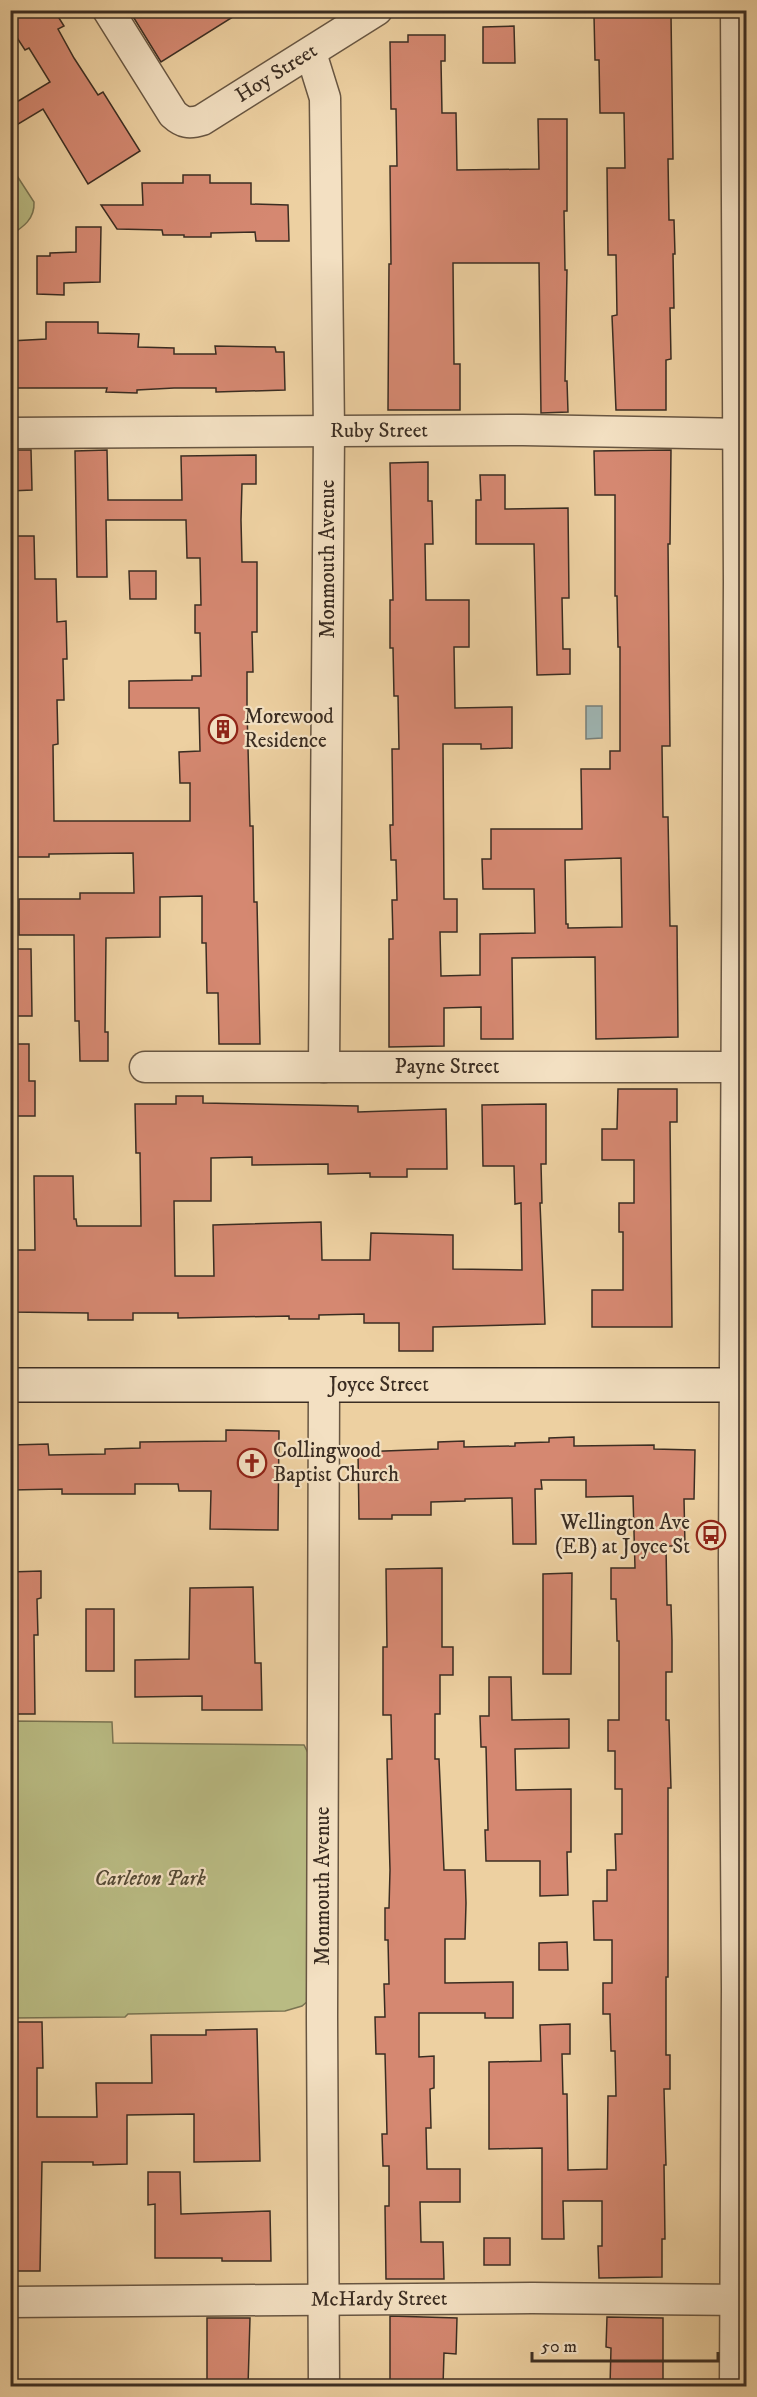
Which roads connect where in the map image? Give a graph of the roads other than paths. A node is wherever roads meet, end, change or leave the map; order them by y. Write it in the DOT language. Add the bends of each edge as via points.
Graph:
graph roads {
  1 [pos="108,10"];
  2 [pos="376,10"];
  3 [pos="736,10"];
  4 [pos="311,53"];
  5 [pos="742,129"];
  6 [pos="329,431"];
  7 [pos="10,433"];
  8 [pos="742,434"];
  9 [pos="742,755"];
  10 [pos="145,1067"];
  11 [pos="324,1067"];
  12 [pos="742,1067"];
  13 [pos="741,1384"];
  14 [pos="10,1385"];
  15 [pos="324,1385"];
  16 [pos="742,1988"];
  17 [pos="741,2300"];
  18 [pos="323,2301"];
  19 [pos="10,2302"];
  20 [pos="324,2386"];
  21 [pos="735,2386"];
  1 -- 4 [label="street, Hoy Street" via="173,114 184,122 202,120"];
  2 -- 4 [label="street, Hoy Street"];
  3 -- 5 [label="street"];
  4 -- 6 [label="street, Monmouth Avenue" via="325,98"];
  5 -- 8 [label="street"];
  6 -- 7 [label="street, Ruby Street"];
  6 -- 8 [label="street, Ruby Street"];
  6 -- 11 [label="street, Monmouth Avenue"];
  8 -- 9 [label="street"];
  9 -- 12 [label="street"];
  10 -- 11 [label="street, Payne Street"];
  11 -- 12 [label="street, Payne Street"];
  12 -- 13 [label="street"];
  13 -- 15 [label="main road, Joyce Street"];
  13 -- 16 [label="street" via="734,1562"];
  14 -- 15 [label="main road, Joyce Street"];
  15 -- 18 [label="street, Monmouth Avenue"];
  16 -- 17 [label="street"];
  17 -- 18 [label="street, McHardy Street"];
  17 -- 21 [label="street"];
  18 -- 19 [label="street, McHardy Street"];
  18 -- 20 [label="street, Monmouth Avenue"];
}
